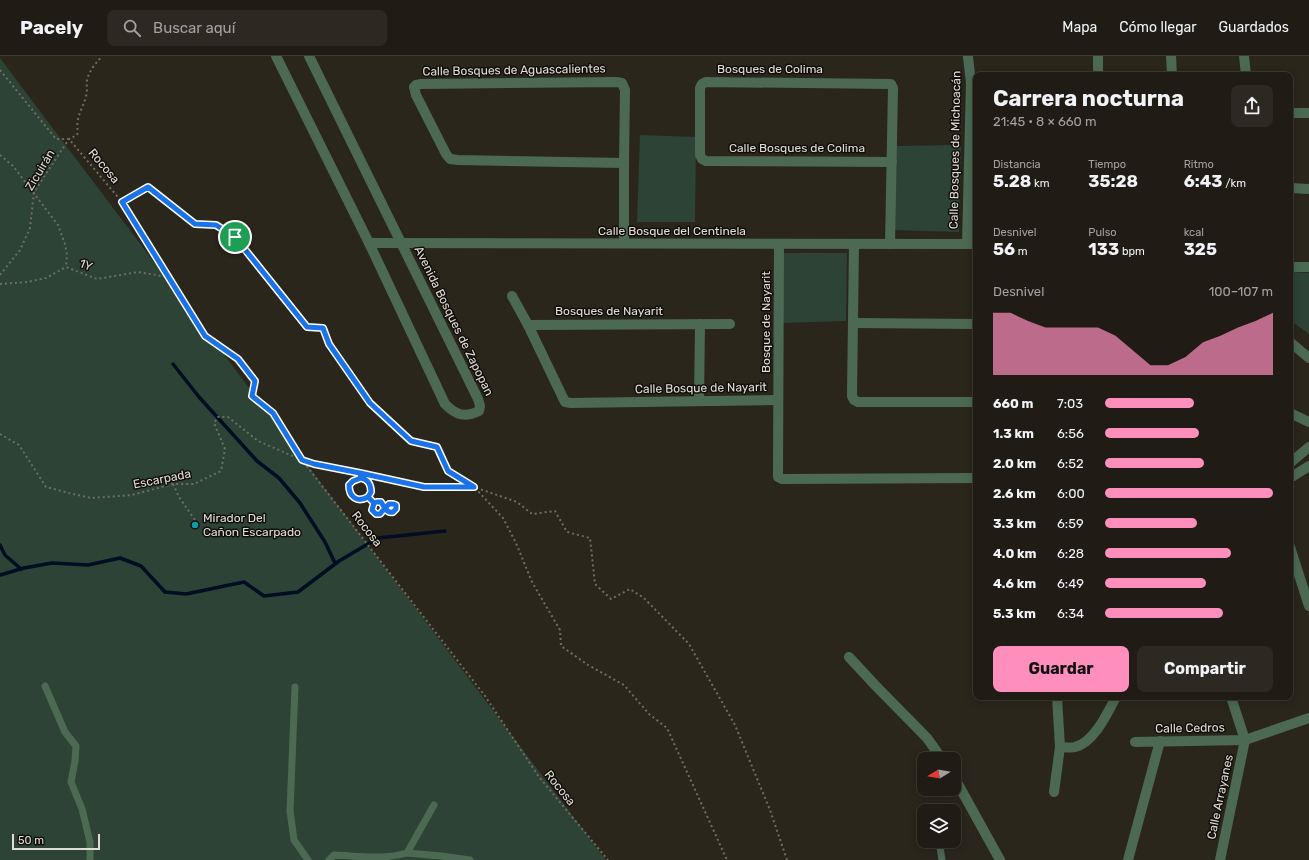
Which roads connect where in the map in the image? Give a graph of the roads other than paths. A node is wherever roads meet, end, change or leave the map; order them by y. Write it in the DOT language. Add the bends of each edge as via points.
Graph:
graph roads {
  1 [pos="276,56"];
  2 [pos="309,56"];
  3 [pos="1098,56"];
  4 [pos="1171,56"];
  5 [pos="1244,56"];
  6 [pos="968,57"];
  7 [pos="1098,72"];
  8 [pos="1172,72"];
  9 [pos="1246,72"];
  10 [pos="973,83"];
  11 [pos="1293,113"];
  12 [pos="1309,113"];
  13 [pos="702,159"];
  14 [pos="972,160"];
  15 [pos="892,162"];
  16 [pos="624,163"];
  17 [pos="1293,188"];
  18 [pos="1309,189"];
  19 [pos="369,243"];
  20 [pos="402,243"];
  21 [pos="624,243"];
  22 [pos="779,244"];
  23 [pos="854,244"];
  24 [pos="890,244"];
  25 [pos="972,244"];
  26 [pos="1293,267"];
  27 [pos="1309,267"];
  28 [pos="512,296"];
  29 [pos="853,323"];
  30 [pos="700,324"];
  31 [pos="730,324"];
  32 [pos="973,324"];
  33 [pos="528,325"];
  34 [pos="1293,345"];
  35 [pos="1309,358"];
  36 [pos="778,400"];
  37 [pos="699,401"];
  38 [pos="973,402"];
  39 [pos="1293,414"];
  40 [pos="1309,422"];
  41 [pos="1309,447"];
  42 [pos="1293,461"];
  43 [pos="1309,466"];
  44 [pos="1293,476"];
  45 [pos="973,478"];
  46 [pos="1293,556"];
  47 [pos="1309,606"];
  48 [pos="849,657"];
  49 [pos="45,686"];
  50 [pos="295,687"];
  51 [pos="1057,700"];
  52 [pos="1114,700"];
  53 [pos="1232,700"];
  54 [pos="1309,718"];
  55 [pos="1245,740"];
  56 [pos="1160,741"];
  57 [pos="1135,742"];
  58 [pos="1060,747"];
  59 [pos="937,752"];
  60 [pos="961,790"];
  61 [pos="1054,792"];
  62 [pos="434,805"];
  63 [pos="939,848"];
  64 [pos="407,853"];
  65 [pos="90,860"];
  66 [pos="308,860"];
  67 [pos="329,860"];
  68 [pos="470,860"];
  69 [pos="942,860"];
  70 [pos="1000,860"];
  71 [pos="1128,860"];
  72 [pos="1220,860"];
  1 -- 19 [label="street, Avenida Bosques de Zapopan"];
  2 -- 20 [label="street, Avenida Bosques de Zapopan"];
  3 -- 7 [label="street"];
  4 -- 8 [label="street"];
  5 -- 9 [label="street"];
  6 -- 10 [label="street, Calle Bosques de Michoacán"];
  10 -- 14 [label="street, Calle Bosques de Michoacán"];
  11 -- 12 [label="street"];
  13 -- 15 [label="street, Calle Bosques de Colima"];
  13 -- 15 [label="street, Bosques de Colima" via="700,88 706,82 891,84"];
  14 -- 25 [label="street, Calle Bosques de Michoacán"];
  15 -- 24 [label="street"];
  16 -- 16 [label="street, Calle Bosques de Aguascalientes" via="625,90 622,83 421,84 414,87 450,159"];
  16 -- 21 [label="street, Calle Bosques de Aguascalientes"];
  17 -- 18 [label="street"];
  19 -- 20 [label="street, Calle Bosque del Centinela"];
  19 -- 20 [label="street, Avenida Bosques de Zapopan" via="445,404 461,415 479,411 478,399"];
  20 -- 21 [label="street, Calle Bosque del Centinela"];
  21 -- 22 [label="street, Calle Bosque del Centinela"];
  22 -- 23 [label="street, Calle Bosque del Centinela"];
  22 -- 36 [label="street, Bosque de Nayarit"];
  23 -- 24 [label="street, Calle Bosque del Centinela"];
  23 -- 29 [label="street"];
  24 -- 25 [label="street, Calle Bosque del Centinela"];
  26 -- 27 [label="street"];
  28 -- 33 [label="street"];
  29 -- 32 [label="street"];
  29 -- 38 [label="street" via="854,400"];
  30 -- 31 [label="street, Bosques de Nayarit"];
  30 -- 33 [label="street, Bosques de Nayarit"];
  30 -- 37 [label="street"];
  33 -- 37 [label="street, Calle Bosque de Nayarit" via="565,402"];
  34 -- 35 [label="street"];
  36 -- 37 [label="street, Calle Bosque de Nayarit"];
  36 -- 45 [label="street, Calle Bosque de Nayarit" via="777,472 778,477 782,479"];
  39 -- 40 [label="street"];
  41 -- 42 [label="street"];
  43 -- 44 [label="street"];
  46 -- 47 [label="street"];
  48 -- 59 [label="street" via="927,738"];
  49 -- 65 [label="lane" via="65,732 76,746 71,782 82,809 90,842"];
  50 -- 66 [label="lane" via="290,811 294,840"];
  51 -- 58 [label="street"];
  52 -- 58 [label="street" via="1107,715 1085,743 1075,747"];
  53 -- 55 [label="street"];
  54 -- 55 [label="street, Calle Cedros"];
  55 -- 56 [label="street, Calle Cedros"];
  55 -- 72 [label="street, Calle Arrayanes"];
  56 -- 57 [label="street, Calle Cedros"];
  56 -- 71 [label="street"];
  58 -- 61 [label="street"];
  60 -- 70 [label="street"];
  62 -- 64 [label="lane"];
  63 -- 69 [label="lane"];
  64 -- 67 [label="lane" via="380,858 334,855"];
  64 -- 68 [label="lane"];
}
